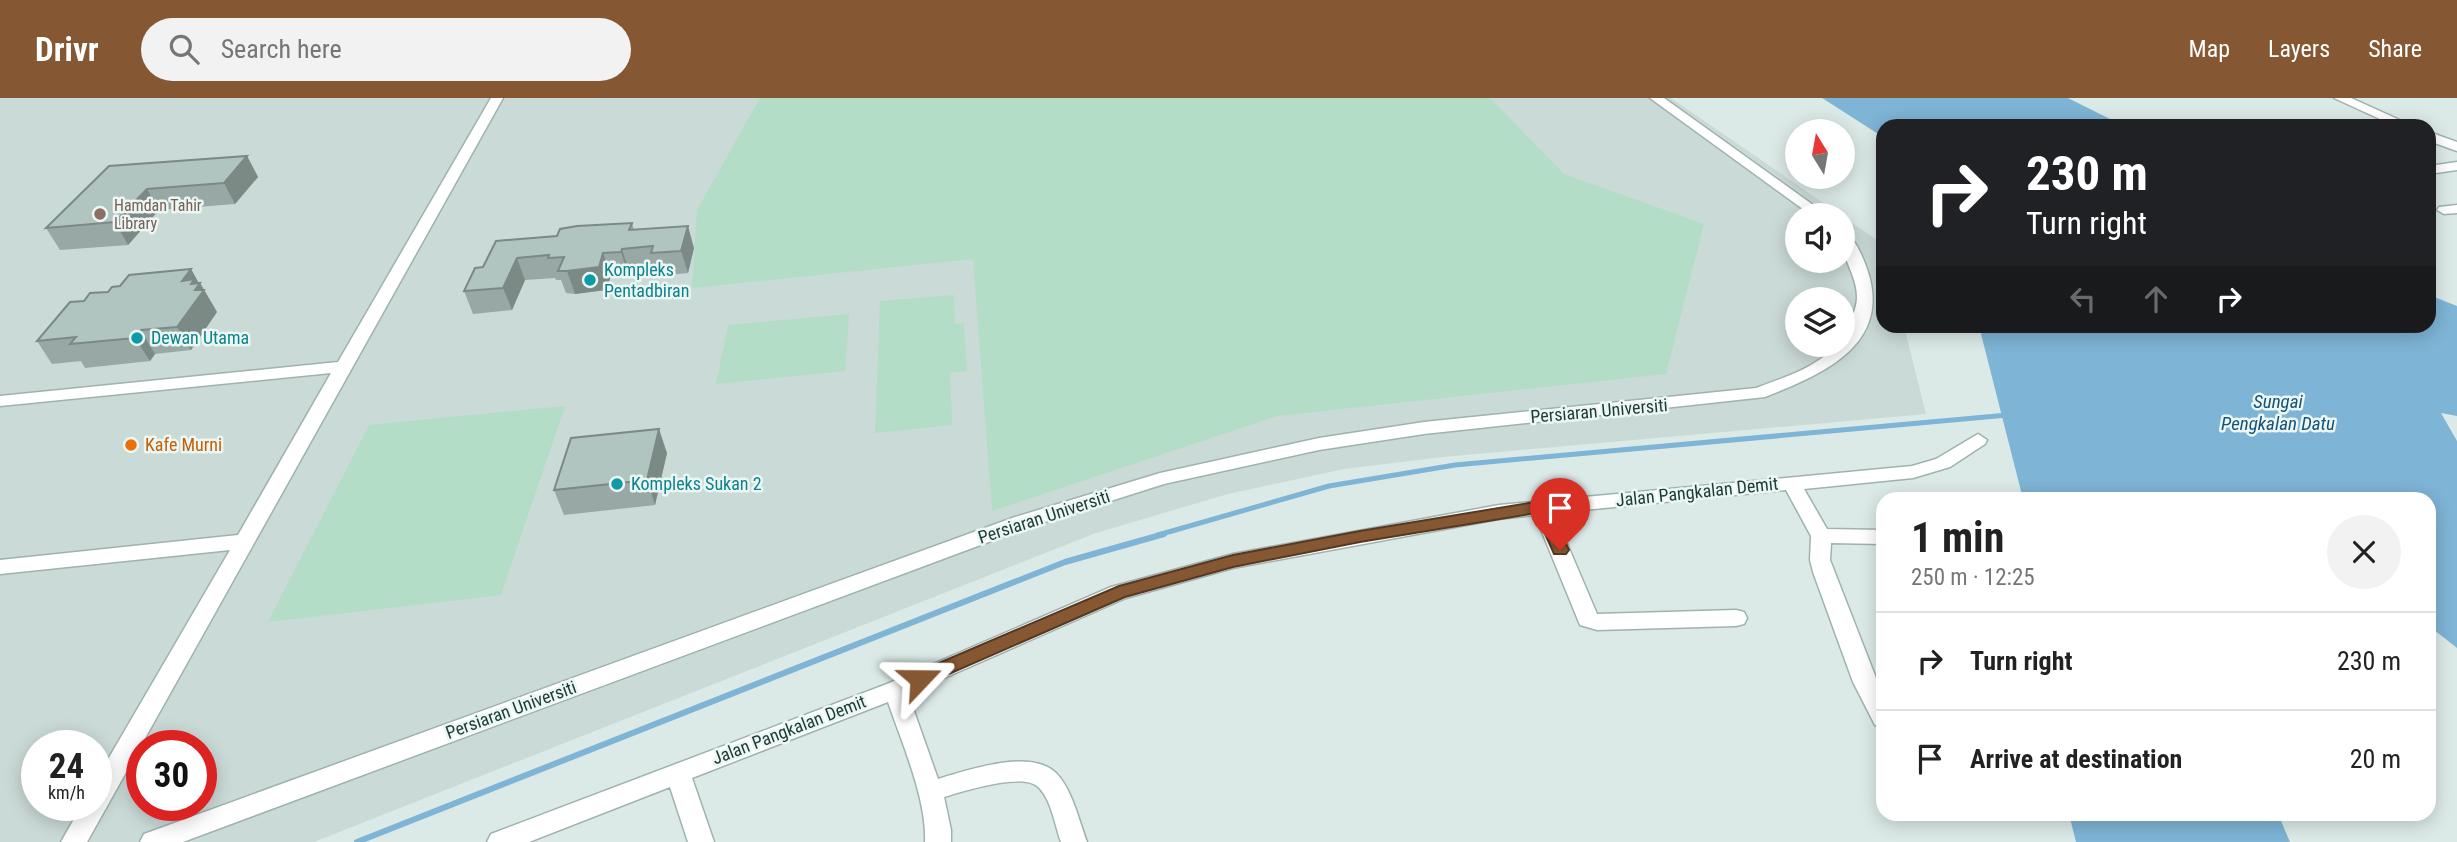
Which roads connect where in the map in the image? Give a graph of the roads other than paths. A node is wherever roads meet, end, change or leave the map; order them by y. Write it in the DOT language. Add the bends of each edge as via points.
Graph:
graph roads {
  1 [pos="497,98"];
  2 [pos="1656,98"];
  3 [pos="2340,98"];
  4 [pos="2390,119"];
  5 [pos="2436,138"];
  6 [pos="2457,147"];
  7 [pos="2457,166"];
  8 [pos="2436,169"];
  9 [pos="1803,203"];
  10 [pos="1855,254"];
  11 [pos="344,367"];
  12 [pos="0,401"];
  13 [pos="1978,440"];
  14 [pos="1791,482"];
  15 [pos="1541,507"];
  16 [pos="1821,536"];
  17 [pos="1876,537"];
  18 [pos="245,541"];
  19 [pos="0,567"];
  20 [pos="1736,618"];
  21 [pos="895,690"];
  22 [pos="1876,705"];
  23 [pos="678,772"];
  24 [pos="112,776"];
  25 [pos="929,792"];
  26 [pos="86,821"];
  27 [pos="74,842"];
  28 [pos="153,842"];
  29 [pos="500,842"];
  30 [pos="701,842"];
  31 [pos="938,842"];
  32 [pos="1074,842"];
  1 -- 11 [label="street"];
  2 -- 9 [label="street"];
  3 -- 4 [label="street"];
  5 -- 6 [label="street"];
  7 -- 8 [label="street"];
  10 -- 28 [label="street, Persiaran Universiti" via="1866,281 1866,309 1855,333 1838,355 1806,375 1759,393 1424,428 1319,444 1160,479 1010,527"];
  11 -- 12 [label="street"];
  11 -- 18 [label="street"];
  13 -- 14 [label="street, Jalan Pangkalan Demit" via="1943,463 1913,472"];
  14 -- 15 [label="street, Jalan Pangkalan Demit"];
  14 -- 16 [label="street"];
  15 -- 20 [label="street" via="1588,619"];
  15 -- 21 [label="street, Jalan Pangkalan Demit" via="1233,561 1119,592"];
  16 -- 17 [label="street"];
  16 -- 22 [label="street" via="1820,560"];
  18 -- 19 [label="street"];
  18 -- 24 [label="street"];
  21 -- 23 [label="street, Jalan Pangkalan Demit"];
  21 -- 25 [label="street"];
  23 -- 29 [label="street, Jalan Pangkalan Demit"];
  23 -- 30 [label="street"];
  25 -- 31 [label="street"];
  25 -- 32 [label="street" via="971,778 1014,772 1041,775 1050,784"];
  26 -- 27 [label="street"];
}
